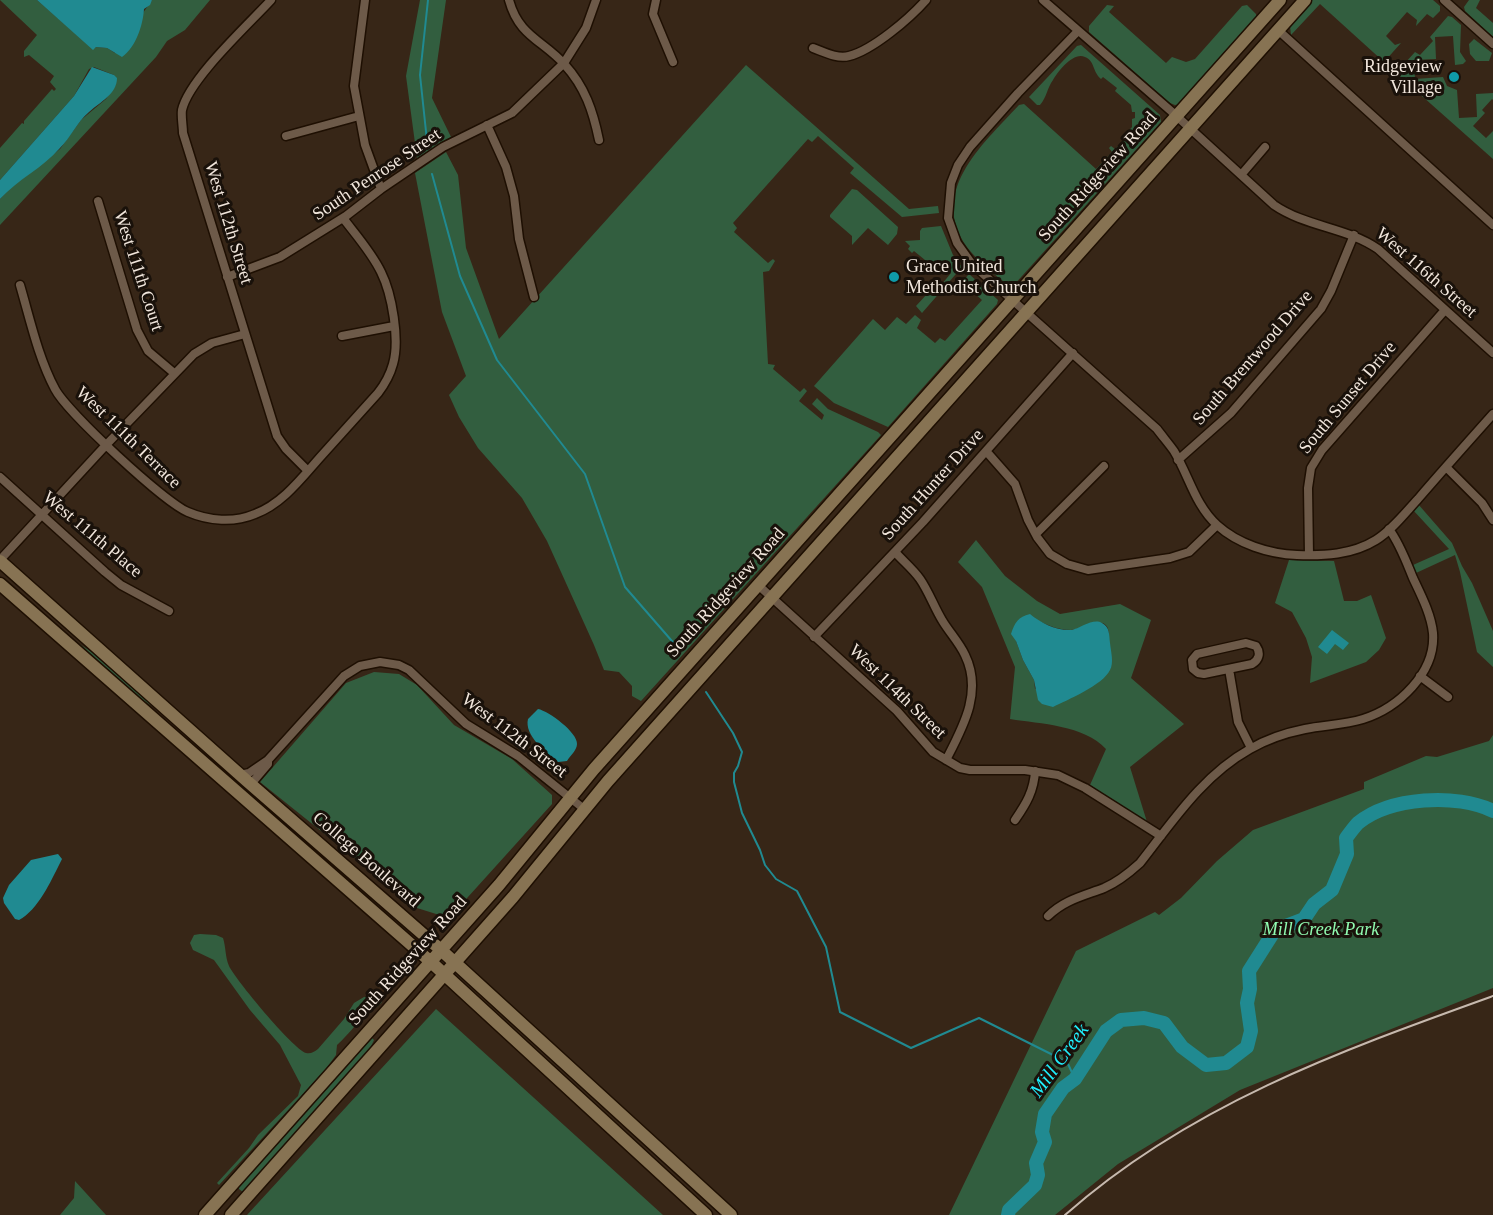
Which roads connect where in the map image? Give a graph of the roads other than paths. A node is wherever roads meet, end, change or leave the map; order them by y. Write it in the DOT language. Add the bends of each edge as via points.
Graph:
graph roads {
  1 [pos="271,0"];
  2 [pos="365,0"];
  3 [pos="509,0"];
  4 [pos="596,0"];
  5 [pos="656,0"];
  6 [pos="926,0"];
  7 [pos="1043,0"];
  8 [pos="1280,0"];
  9 [pos="1305,0"];
  10 [pos="1444,0"];
  11 [pos="1278,30"];
  12 [pos="1078,31"];
  13 [pos="1493,44"];
  14 [pos="813,48"];
  15 [pos="673,62"];
  16 [pos="564,63"];
  17 [pos="358,116"];
  18 [pos="1176,116"];
  19 [pos="487,125"];
  20 [pos="1190,128"];
  21 [pos="286,136"];
  22 [pos="599,140"];
  23 [pos="1265,147"];
  24 [pos="1241,175"];
  25 [pos="381,189"];
  26 [pos="98,201"];
  27 [pos="344,218"];
  28 [pos="1493,225"];
  29 [pos="1354,235"];
  30 [pos="227,276"];
  31 [pos="20,285"];
  32 [pos="534,297"];
  33 [pos="1013,298"];
  34 [pos="1026,310"];
  35 [pos="1445,310"];
  36 [pos="394,326"];
  37 [pos="245,334"];
  38 [pos="342,336"];
  39 [pos="1073,353"];
  40 [pos="1493,353"];
  41 [pos="174,374"];
  42 [pos="1493,414"];
  43 [pos="107,444"];
  44 [pos="986,451"];
  45 [pos="1179,460"];
  46 [pos="1104,466"];
  47 [pos="1446,467"];
  48 [pos="308,471"];
  49 [pos="0,477"];
  50 [pos="41,515"];
  51 [pos="1493,520"];
  52 [pos="1217,525"];
  53 [pos="1389,529"];
  54 [pos="1036,534"];
  55 [pos="895,552"];
  56 [pos="1309,555"];
  57 [pos="0,561"];
  58 [pos="0,584"];
  59 [pos="758,585"];
  60 [pos="771,597"];
  61 [pos="169,611"];
  62 [pos="814,637"];
  63 [pos="1229,669"];
  64 [pos="1420,676"];
  65 [pos="1448,697"];
  66 [pos="1251,748"];
  67 [pos="268,760"];
  68 [pos="946,760"];
  69 [pos="1035,771"];
  70 [pos="246,780"];
  71 [pos="237,792"];
  72 [pos="569,798"];
  73 [pos="584,810"];
  74 [pos="1015,820"];
  75 [pos="1161,836"];
  76 [pos="1048,916"];
  77 [pos="441,950"];
  78 [pos="431,962"];
  79 [pos="455,962"];
  80 [pos="445,974"];
  81 [pos="205,1215"];
  82 [pos="231,1215"];
  83 [pos="706,1215"];
  84 [pos="731,1215"];
  1 -- 30 [label="street, West 112th Street" via="189,90 182,111 183,133"];
  2 -- 17 [label="street" via="354,86"];
  3 -- 16 [label="street" via="522,28"];
  4 -- 16 [label="street, South Penrose Street" via="586,28"];
  5 -- 15 [label="street" via="653,14"];
  6 -- 14 [label="street" via="893,31 849,56 833,56"];
  7 -- 12 [label="street, West 116th Street"];
  8 -- 18 [label="main road, South Ridgeview Road"];
  9 -- 11 [label="main road, South Ridgeview Road"];
  10 -- 13 [label="street"];
  11 -- 20 [label="main road, South Ridgeview Road"];
  11 -- 28 [label="street"];
  12 -- 18 [label="street, West 116th Street"];
  12 -- 33 [label="street" via="970,147 951,183 948,218 957,243 972,264"];
  16 -- 19 [label="street, South Penrose Street" via="512,113"];
  16 -- 22 [label="street" via="588,100"];
  17 -- 21 [label="street"];
  17 -- 25 [label="street"];
  18 -- 20 [label="street, West 116th Street"];
  18 -- 33 [label="main road, South Ridgeview Road"];
  19 -- 25 [label="street, South Penrose Street" via="443,147"];
  19 -- 32 [label="street" via="506,167"];
  20 -- 24 [label="street, West 116th Street"];
  20 -- 34 [label="main road, South Ridgeview Road"];
  23 -- 24 [label="street"];
  24 -- 29 [label="street, West 116th Street" via="1292,216"];
  25 -- 27 [label="street, South Penrose Street"];
  26 -- 41 [label="street, West 111th Court" via="137,330 148,351"];
  27 -- 30 [label="street, South Penrose Street" via="280,257"];
  27 -- 36 [label="street, West 111th Terrace" via="381,270"];
  29 -- 35 [label="street, West 116th Street" via="1378,249"];
  29 -- 45 [label="street, South Brentwood Drive" via="1321,309 1231,413"];
  30 -- 37 [label="street, West 112th Street"];
  31 -- 43 [label="street, West 111th Terrace" via="55,390"];
  33 -- 34 [label="street"];
  33 -- 59 [label="main road, South Ridgeview Road"];
  34 -- 39 [label="street"];
  34 -- 60 [label="main road, South Ridgeview Road"];
  35 -- 40 [label="street, West 116th Street"];
  35 -- 56 [label="street, South Sunset Drive" via="1322,450 1311,468"];
  36 -- 38 [label="street"];
  36 -- 48 [label="street, West 111th Terrace" via="396,349 388,380"];
  37 -- 41 [label="street" via="212,343"];
  37 -- 48 [label="street, West 112th Street" via="277,436"];
  39 -- 44 [label="street, South Hunter Drive"];
  39 -- 45 [label="street" via="1157,429"];
  41 -- 43 [label="street"];
  42 -- 47 [label="street"];
  43 -- 48 [label="street, West 111th Terrace" via="173,504 210,519 240,518 265,510"];
  43 -- 50 [label="street"];
  44 -- 54 [label="street" via="1015,484"];
  44 -- 55 [label="street, South Hunter Drive"];
  45 -- 52 [label="street" via="1198,500"];
  46 -- 54 [label="street"];
  47 -- 51 [label="street" via="1482,503"];
  47 -- 53 [label="street"];
  49 -- 50 [label="street, West 111th Place"];
  50 -- 57 [label="street"];
  50 -- 61 [label="street, West 111th Place" via="121,585"];
  52 -- 54 [label="street" via="1189,552 1088,570 1050,554"];
  52 -- 56 [label="street" via="1260,549"];
  53 -- 56 [label="street" via="1358,549"];
  53 -- 64 [label="street" via="1430,618 1432,649"];
  55 -- 62 [label="street, South Hunter Drive"];
  55 -- 68 [label="street" via="919,579 970,664 970,707"];
  57 -- 70 [label="main road, College Boulevard"];
  58 -- 71 [label="main road, College Boulevard"];
  59 -- 60 [label="street, West 114th Street"];
  59 -- 72 [label="main road, South Ridgeview Road"];
  60 -- 62 [label="street, West 114th Street"];
  60 -- 73 [label="main road, South Ridgeview Road"];
  62 -- 68 [label="street, West 114th Street" via="897,711 933,752"];
  63 -- 63 [label="street" via="1201,674 1192,663 1200,653 1246,643 1256,646 1256,662"];
  63 -- 66 [label="street" via="1238,722"];
  64 -- 65 [label="street"];
  64 -- 66 [label="street" via="1398,700 1365,719 1287,733"];
  66 -- 75 [label="street" via="1205,783"];
  67 -- 70 [label="street" via="249,773"];
  67 -- 70 [label="street"];
  67 -- 72 [label="street, West 112th Street" via="336,684 352,670 380,662 399,665 419,677 466,724 518,756"];
  68 -- 69 [label="street, West 114th Street" via="970,770"];
  69 -- 74 [label="street" via="1029,799"];
  69 -- 75 [label="street, West 114th Street" via="1058,775 1085,788"];
  70 -- 71 [label="street"];
  70 -- 77 [label="main road, College Boulevard"];
  71 -- 78 [label="main road, College Boulevard"];
  72 -- 73 [label="street, West 112th Street"];
  72 -- 77 [label="main road, South Ridgeview Road"];
  73 -- 79 [label="main road, South Ridgeview Road"];
  75 -- 76 [label="street" via="1130,872 1104,888 1065,902"];
  77 -- 78 [label="main road, South Ridgeview Road"];
  77 -- 79 [label="main road, College Boulevard"];
  78 -- 80 [label="main road, College Boulevard"];
  78 -- 81 [label="main road, South Ridgeview Road"];
  79 -- 80 [label="main road, South Ridgeview Road"];
  79 -- 84 [label="main road, College Boulevard"];
  80 -- 82 [label="main road, South Ridgeview Road"];
  80 -- 83 [label="main road, College Boulevard"];
}
